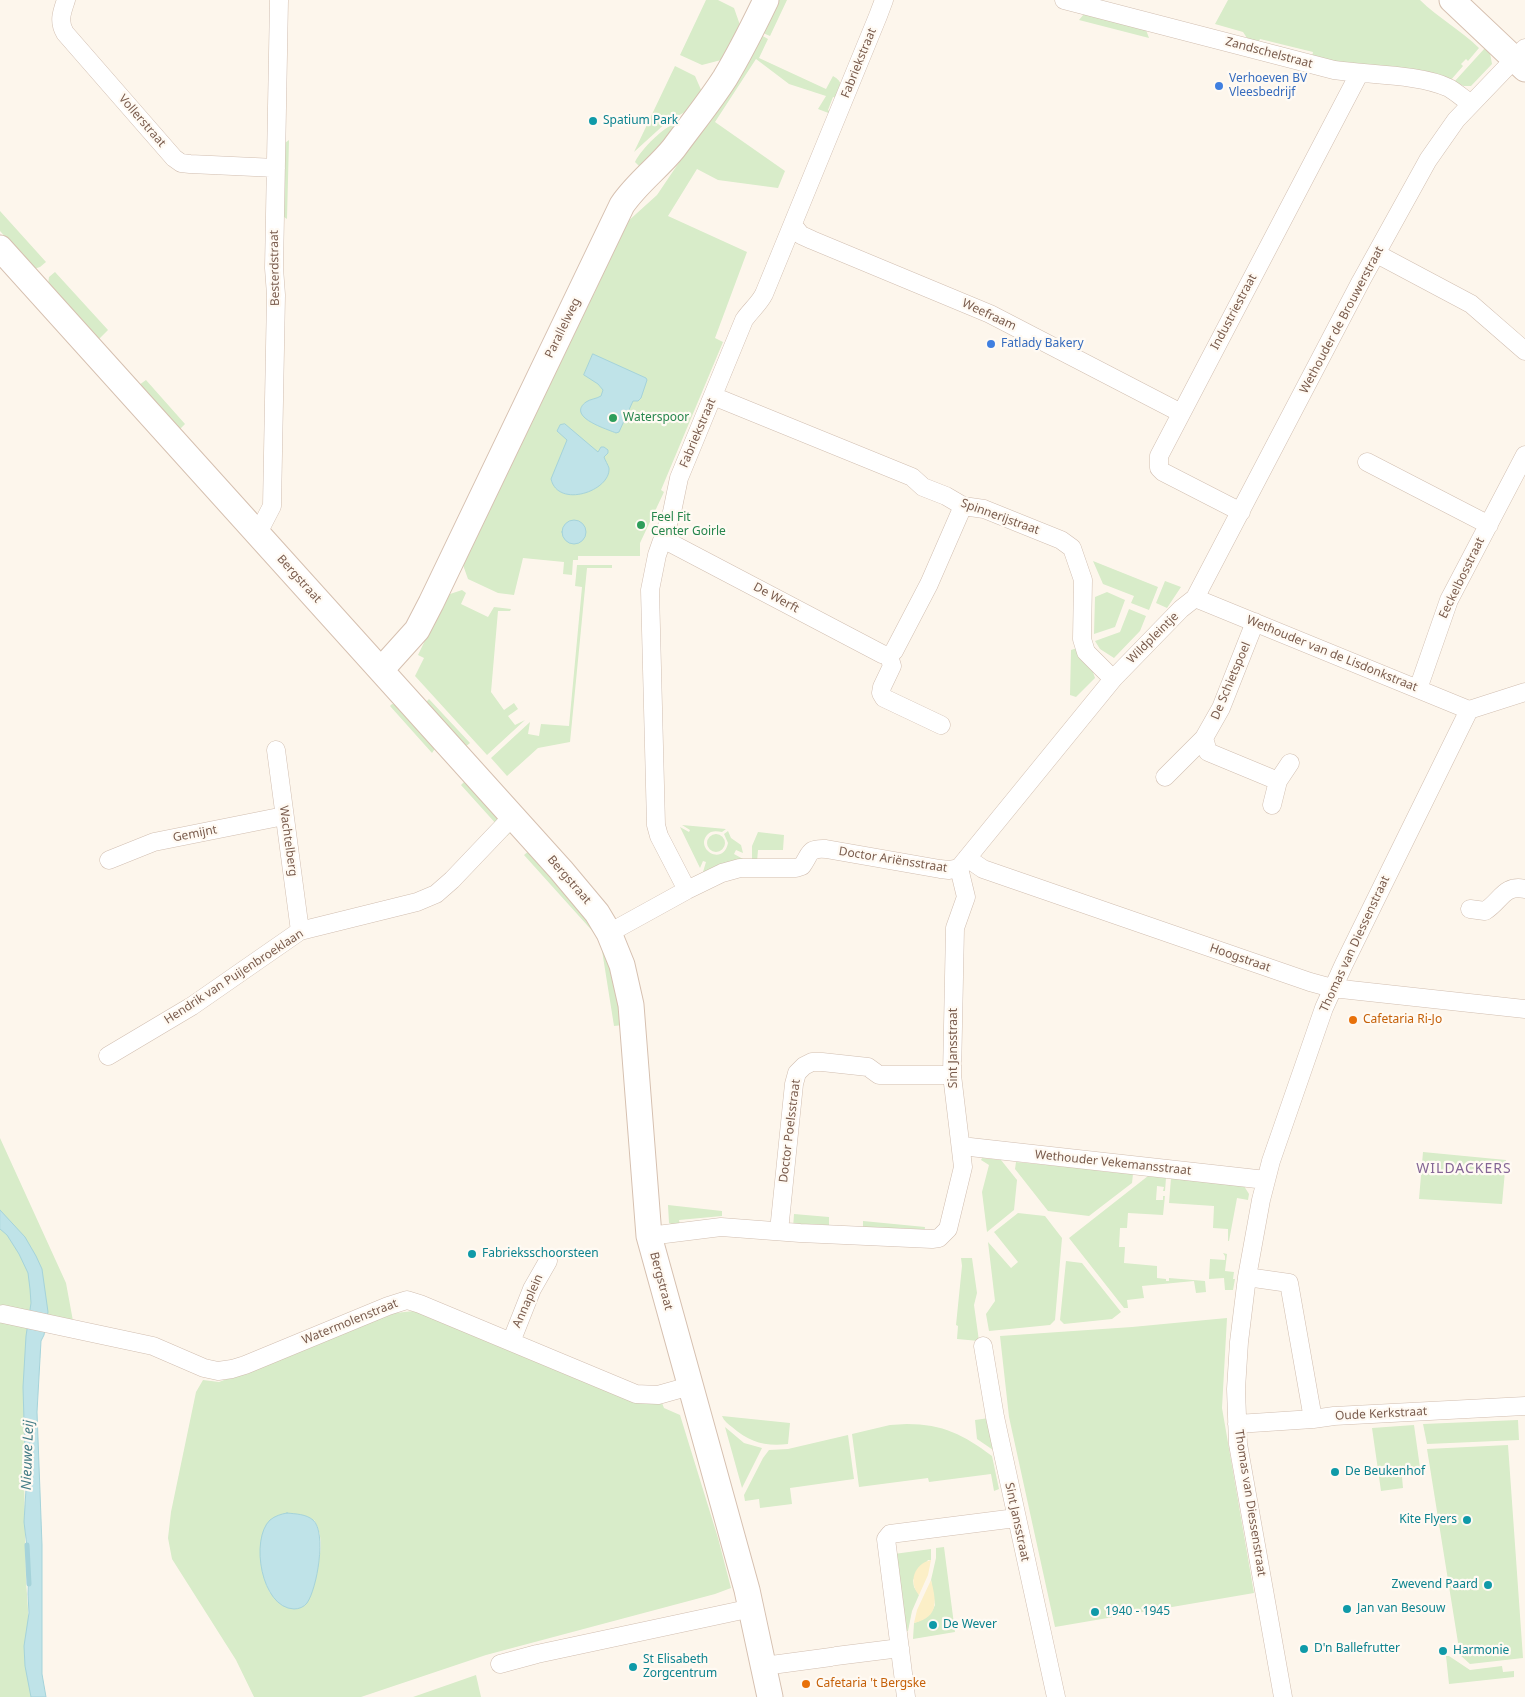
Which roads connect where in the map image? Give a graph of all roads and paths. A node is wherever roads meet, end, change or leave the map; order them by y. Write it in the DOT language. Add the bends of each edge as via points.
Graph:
graph roads {
  1 [pos="66,0"];
  2 [pos="279,0"];
  3 [pos="766,0"];
  4 [pos="884,0"];
  5 [pos="1064,0"];
  6 [pos="1452,0"];
  7 [pos="1521,59"];
  8 [pos="1359,74"];
  9 [pos="1471,104"];
  10 [pos="276,168"];
  11 [pos="793,225"];
  12 [pos="0,248"];
  13 [pos="1377,254"];
  14 [pos="1525,351"];
  15 [pos="713,396"];
  16 [pos="1181,413"];
  17 [pos="1525,455"];
  18 [pos="1367,462"];
  19 [pos="964,506"];
  20 [pos="1241,512"];
  21 [pos="1489,525"];
  22 [pos="258,532"];
  23 [pos="663,539"];
  24 [pos="1195,598"];
  25 [pos="1256,622"];
  26 [pos="889,656"];
  27 [pos="381,670"];
  28 [pos="1113,678"];
  29 [pos="1418,689"];
  30 [pos="1525,692"];
  31 [pos="1469,710"];
  32 [pos="941,725"];
  33 [pos="1204,738"];
  34 [pos="276,750"];
  35 [pos="1290,763"];
  36 [pos="1165,777"];
  37 [pos="1278,781"];
  38 [pos="1272,804"];
  39 [pos="284,816"];
  40 [pos="512,817"];
  41 [pos="109,860"];
  42 [pos="963,863"];
  43 [pos="1525,888"];
  44 [pos="687,890"];
  45 [pos="1470,909"];
  46 [pos="300,931"];
  47 [pos="609,933"];
  48 [pos="1332,988"];
  49 [pos="1525,1009"];
  50 [pos="108,1056"];
  51 [pos="952,1075"];
  52 [pos="961,1146"];
  53 [pos="1266,1180"];
  54 [pos="782,1231"];
  55 [pos="649,1236"];
  56 [pos="548,1261"];
  57 [pos="1247,1277"];
  58 [pos="9,1316"];
  59 [pos="511,1342"];
  60 [pos="983,1346"];
  61 [pos="690,1386"];
  62 [pos="1525,1406"];
  63 [pos="1313,1419"];
  64 [pos="1237,1424"];
  65 [pos="1016,1518"];
  66 [pos="752,1608"];
  67 [pos="900,1648"];
  68 [pos="500,1664"];
  69 [pos="764,1666"];
  70 [pos="770,1697"];
  71 [pos="906,1697"];
  72 [pos="1056,1697"];
  73 [pos="1283,1697"];
  1 -- 10 [label="street, Vollerstraat" via="60,18 65,33 174,158 190,164"];
  2 -- 10 [label="street, Besterdstraat"];
  3 -- 27 [label="street, Parallelweg" via="742,48 709,101 672,150 622,204 431,603 417,630"];
  4 -- 11 [label="street, Fabriekstraat"];
  5 -- 8 [label="street, Zandschelstraat"];
  6 -- 7 [label="street"];
  7 -- 9 [label="street, Wethouder de Brouwerstraat"];
  8 -- 9 [label="street, Zandschelstraat" via="1432,82 1449,88"];
  8 -- 16 [label="street, Industriestraat"];
  9 -- 13 [label="street, Wethouder de Brouwerstraat" via="1434,151"];
  10 -- 22 [label="street, Besterdstraat" via="272,506"];
  11 -- 15 [label="street, Fabriekstraat" via="760,302 744,320"];
  11 -- 16 [label="street, Weefraam" via="812,240 990,314"];
  12 -- 22 [label="street, Bergstraat"];
  13 -- 14 [label="street" via="1471,304"];
  13 -- 20 [label="street, Wethouder de Brouwerstraat"];
  15 -- 19 [label="street, Spinnerijstraat" via="912,477 923,487"];
  15 -- 23 [label="street, Fabriekstraat" via="679,478"];
  16 -- 20 [label="street, Industriestraat" via="1159,456 1158,468"];
  17 -- 21 [label="street, Eeckelbosstraat"];
  18 -- 21 [label="street, Eeckelbosstraat"];
  19 -- 26 [label="street" via="929,584"];
  19 -- 28 [label="street, Spinnerijstraat" via="984,509 1061,540 1072,548 1083,580 1082,639 1086,652"];
  20 -- 24 [label="street, Wethouder de Brouwerstraat"];
  21 -- 29 [label="street, Eeckelbosstraat" via="1449,600"];
  22 -- 27 [label="street, Bergstraat"];
  23 -- 26 [label="street, De Werft"];
  23 -- 44 [label="street, Fabriekstraat" via="650,590 656,825"];
  24 -- 25 [label="street, Wethouder van de Lisdonkstraat"];
  24 -- 28 [label="street, Wildpleintje"];
  25 -- 29 [label="street, Wethouder van de Lisdonkstraat"];
  25 -- 33 [label="street, De Schietspoel" via="1221,708"];
  26 -- 32 [label="street" via="892,666 880,693 884,698"];
  27 -- 40 [label="street, Bergstraat"];
  28 -- 42 [label="street, Doctor Ariënsstraat"];
  29 -- 31 [label="street, Wethouder van de Lisdonkstraat"];
  30 -- 31 [label="street"];
  31 -- 48 [label="street, Thomas van Diessenstraat"];
  33 -- 36 [label="street, De Schietspoel"];
  33 -- 37 [label="street" via="1208,752"];
  34 -- 39 [label="street, Wachtelberg"];
  35 -- 37 [label="street"];
  37 -- 38 [label="street"];
  39 -- 41 [label="street, Gemijnt" via="154,842"];
  39 -- 46 [label="street, Wachtelberg"];
  40 -- 46 [label="street, Hendrik van Puijenbroeklaan" via="436,894 418,902"];
  40 -- 47 [label="street, Bergstraat" via="591,906"];
  42 -- 44 [label="street, Doctor Ariënsstraat" via="949,870 816,848 809,852 802,866 796,868 740,868"];
  42 -- 48 [label="street, Hoogstraat"];
  42 -- 51 [label="street, Sint Jansstraat" via="966,898 955,928"];
  43 -- 45 [label="street" via="1510,888 1485,910"];
  44 -- 47 [label="street, Doctor Ariënsstraat"];
  46 -- 50 [label="street, Hendrik van Puijenbroeklaan" via="192,1006"];
  47 -- 55 [label="street, Bergstraat" via="622,965 631,1005"];
  48 -- 49 [label="street, Hoogstraat"];
  48 -- 53 [label="street, Thomas van Diessenstraat"];
  51 -- 52 [label="street, Sint Jansstraat"];
  51 -- 54 [label="street, Doctor Poelsstraat" via="879,1075 868,1066 822,1062 804,1066 797,1073 794,1084"];
  52 -- 53 [label="street, Wethouder Vekemansstraat"];
  52 -- 54 [label="street, Sint Jansstraat" via="963,1168 948,1229 939,1238"];
  53 -- 57 [label="street, Thomas van Diessenstraat"];
  54 -- 55 [label="street" via="721,1227"];
  55 -- 61 [label="street, Bergstraat"];
  56 -- 59 [label="street, Annaplein" via="532,1289"];
  57 -- 63 [label="street" via="1289,1283"];
  57 -- 64 [label="street, Thomas van Diessenstraat" via="1236,1389"];
  58 -- 59 [label="street, Watermolenstraat" via="153,1346 218,1371 240,1367 407,1300"];
  59 -- 61 [label="street, Watermolenstraat" via="636,1394 658,1394"];
  60 -- 65 [label="street, Sint Jansstraat"];
  61 -- 66 [label="street, Bergstraat"];
  62 -- 63 [label="street, Oude Kerkstraat"];
  63 -- 64 [label="street, Oude Kerkstraat"];
  64 -- 73 [label="street, Thomas van Diessenstraat"];
  65 -- 67 [label="street" via="890,1534 886,1539"];
  65 -- 72 [label="street, Sint Jansstraat"];
  66 -- 68 [label="street"];
  66 -- 69 [label="street, Bergstraat"];
  67 -- 69 [label="street"];
  67 -- 71 [label="street"];
  69 -- 70 [label="street, Bergstraat"];
}
